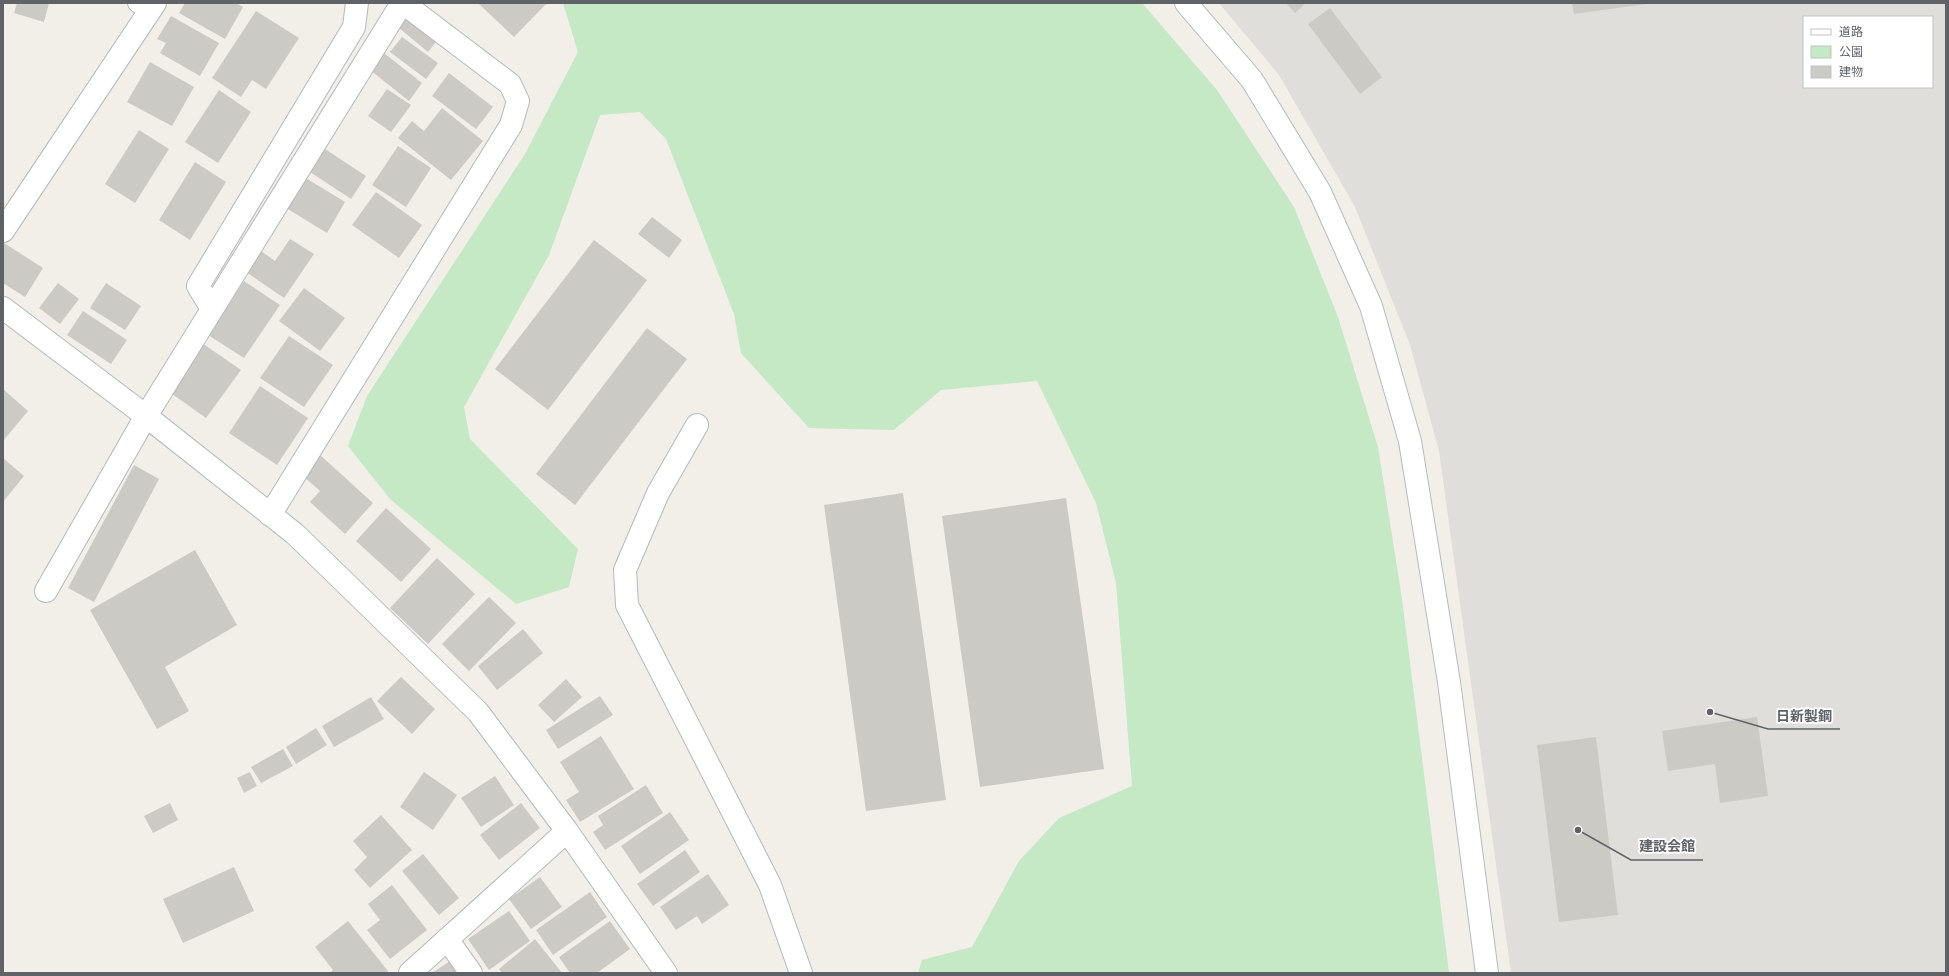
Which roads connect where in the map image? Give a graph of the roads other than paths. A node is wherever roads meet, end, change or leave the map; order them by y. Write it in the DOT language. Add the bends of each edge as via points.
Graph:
graph roads {
  1 [pos="358,3"];
  2 [pos="402,3"];
  3 [pos="1186,3"];
  4 [pos="147,6"];
  5 [pos="3,231"];
  6 [pos="3,308"];
  7 [pos="212,309"];
  8 [pos="146,416"];
  9 [pos="697,425"];
  10 [pos="270,515"];
  11 [pos="46,591"];
  12 [pos="567,832"];
  13 [pos="447,940"];
  14 [pos="410,973"];
  15 [pos="471,973"];
  16 [pos="666,973"];
  17 [pos="801,973"];
  18 [pos="1487,973"];
  1 -- 7 [label="street" via="354,28 198,286"];
  2 -- 7 [label="street"];
  2 -- 10 [label="street" via="510,84 518,101 511,125"];
  3 -- 18 [label="street" via="1252,80 1320,192 1371,306 1410,441 1449,682"];
  4 -- 5 [label="street"];
  6 -- 8 [label="street"];
  7 -- 8 [label="street"];
  8 -- 10 [label="street"];
  8 -- 11 [label="street"];
  9 -- 17 [label="street" via="658,493 625,570 627,605 770,885"];
  10 -- 12 [label="street" via="295,534 478,712"];
  12 -- 13 [label="street"];
  12 -- 16 [label="street"];
  13 -- 14 [label="street"];
  13 -- 15 [label="street"];
}
